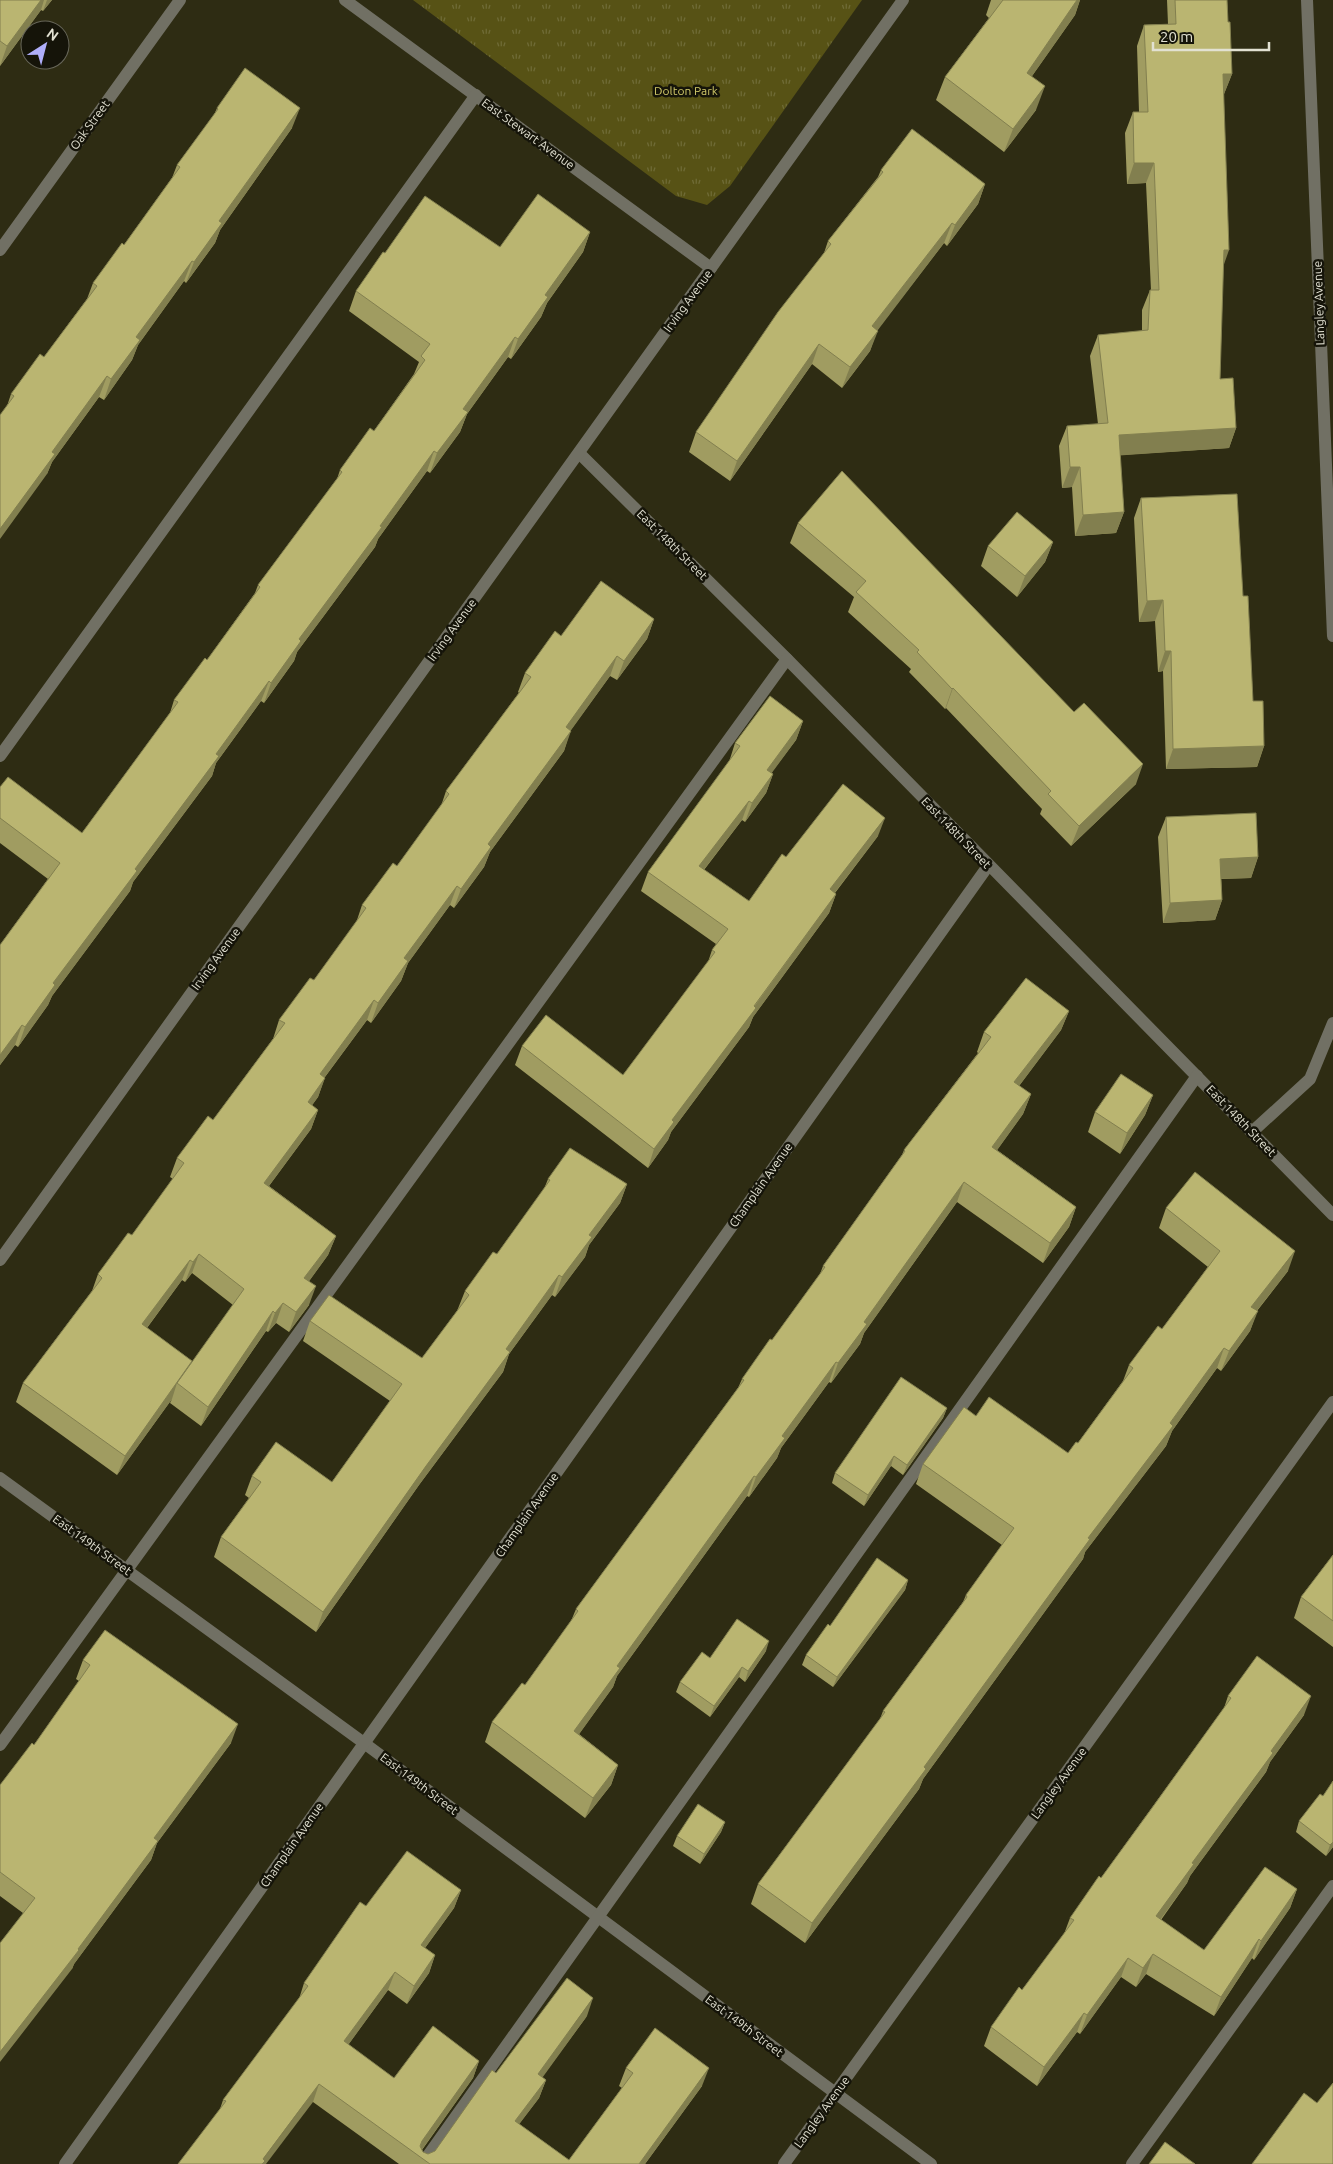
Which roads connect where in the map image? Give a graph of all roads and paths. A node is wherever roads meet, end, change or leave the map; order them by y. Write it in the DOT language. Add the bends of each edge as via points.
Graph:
graph roads {
  1 [pos="180,0"];
  2 [pos="345,0"];
  3 [pos="903,0"];
  4 [pos="1307,0"];
  5 [pos="476,95"];
  6 [pos="0,250"];
  7 [pos="711,268"];
  8 [pos="579,453"];
  9 [pos="1333,636"];
  10 [pos="787,659"];
  11 [pos="0,756"];
  12 [pos="988,866"];
  13 [pos="1333,1023"];
  14 [pos="1197,1076"];
  15 [pos="1252,1132"];
  16 [pos="1333,1215"];
  17 [pos="0,1260"];
  18 [pos="1333,1402"];
  19 [pos="0,1478"];
  20 [pos="126,1570"];
  21 [pos="364,1743"];
  22 [pos="0,1745"];
  23 [pos="1333,1886"];
  24 [pos="598,1917"];
  25 [pos="835,2093"];
  26 [pos="65,2164"];
  27 [pos="422,2164"];
  28 [pos="784,2164"];
  29 [pos="931,2164"];
  30 [pos="1132,2164"];
  1 -- 6 [label="street, Oak Street"];
  2 -- 5 [label="street, East Stewart Avenue"];
  3 -- 7 [label="street, Irving Avenue"];
  4 -- 9 [label="street, Langley Avenue"];
  5 -- 7 [label="street, East Stewart Avenue"];
  5 -- 11 [label="street"];
  7 -- 8 [label="street, Irving Avenue"];
  8 -- 10 [label="street, East 148th Street"];
  8 -- 17 [label="street, Irving Avenue"];
  10 -- 12 [label="street, East 148th Street"];
  10 -- 20 [label="street"];
  12 -- 14 [label="street, East 148th Street"];
  12 -- 21 [label="street, Champlain Avenue"];
  13 -- 15 [label="street" via="1310,1078"];
  14 -- 15 [label="street, East 148th Street"];
  14 -- 24 [label="street"];
  15 -- 16 [label="street, East 148th Street"];
  18 -- 25 [label="street, Langley Avenue"];
  19 -- 20 [label="street, East 149th Street"];
  20 -- 21 [label="street, East 149th Street"];
  20 -- 22 [label="street"];
  21 -- 24 [label="street, East 149th Street"];
  21 -- 26 [label="street, Champlain Avenue"];
  23 -- 30 [label="street"];
  24 -- 25 [label="street, East 149th Street"];
  24 -- 27 [label="street"];
  25 -- 28 [label="street, Langley Avenue"];
  25 -- 29 [label="street, East 149th Street"];
}
